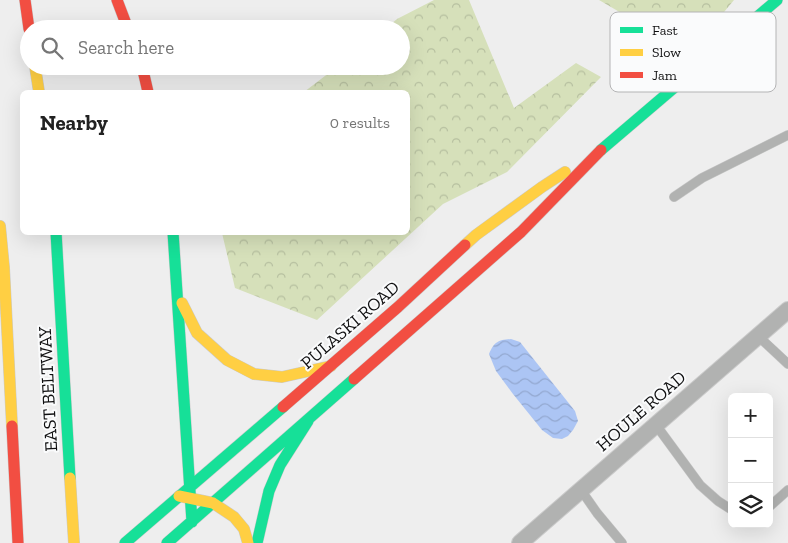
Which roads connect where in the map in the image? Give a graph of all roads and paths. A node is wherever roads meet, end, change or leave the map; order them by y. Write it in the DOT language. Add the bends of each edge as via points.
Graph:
graph roads {
  1 [pos="24,0"];
  2 [pos="117,0"];
  3 [pos="777,0"];
  4 [pos="763,12"];
  5 [pos="27,20"];
  6 [pos="125,20"];
  7 [pos="36,75"];
  8 [pos="144,75"];
  9 [pos="39,90"];
  10 [pos="148,90"];
  11 [pos="668,92"];
  12 [pos="788,135"];
  13 [pos="607,144"];
  14 [pos="674,196"];
  15 [pos="0,226"];
  16 [pos="56,235"];
  17 [pos="173,235"];
  18 [pos="178,296"];
  19 [pos="788,310"];
  20 [pos="758,336"];
  21 [pos="788,364"];
  22 [pos="331,366"];
  23 [pos="308,421"];
  24 [pos="656,425"];
  25 [pos="581,490"];
  26 [pos="788,490"];
  27 [pos="187,494"];
  28 [pos="213,503"];
  29 [pos="773,503"];
  30 [pos="728,507"];
  31 [pos="192,522"];
  32 [pos="18,543"];
  33 [pos="74,543"];
  34 [pos="125,543"];
  35 [pos="168,543"];
  36 [pos="248,543"];
  37 [pos="257,543"];
  38 [pos="520,543"];
  39 [pos="622,543"];
  1 -- 5 [label="main road"];
  2 -- 6 [label="main road"];
  3 -- 4 [label="main road, PULASKI ROAD"];
  7 -- 9 [label="main road"];
  8 -- 10 [label="main road"];
  11 -- 13 [label="main road, PULASKI ROAD"];
  12 -- 14 [label="lane" via="702,178"];
  13 -- 22 [label="main road, PULASKI ROAD" via="476,235"];
  13 -- 23 [label="main road, PULASKI ROAD" via="521,232"];
  15 -- 32 [label="main road"];
  16 -- 33 [label="main road, EAST BELTWAY"];
  17 -- 18 [label="main road"];
  18 -- 22 [label="main road" via="197,333 227,360 254,374 282,376"];
  18 -- 27 [label="main road"];
  19 -- 20 [label="street, HOULE ROAD"];
  20 -- 21 [label="lane"];
  20 -- 24 [label="street, HOULE ROAD"];
  22 -- 27 [label="main road, PULASKI ROAD"];
  23 -- 28 [label="main road, PULASKI ROAD"];
  23 -- 37 [label="main road" via="280,466 269,491"];
  24 -- 25 [label="street, HOULE ROAD"];
  24 -- 30 [label="lane" via="700,485"];
  25 -- 38 [label="street, HOULE ROAD"];
  25 -- 39 [label="lane"];
  26 -- 29 [label="lane"];
  27 -- 28 [label="main road"];
  27 -- 31 [label="main road"];
  27 -- 34 [label="main road, PULASKI ROAD"];
  28 -- 31 [label="main road, PULASKI ROAD"];
  28 -- 36 [label="main road" via="234,517 244,529"];
  31 -- 35 [label="main road, PULASKI ROAD"];
}
